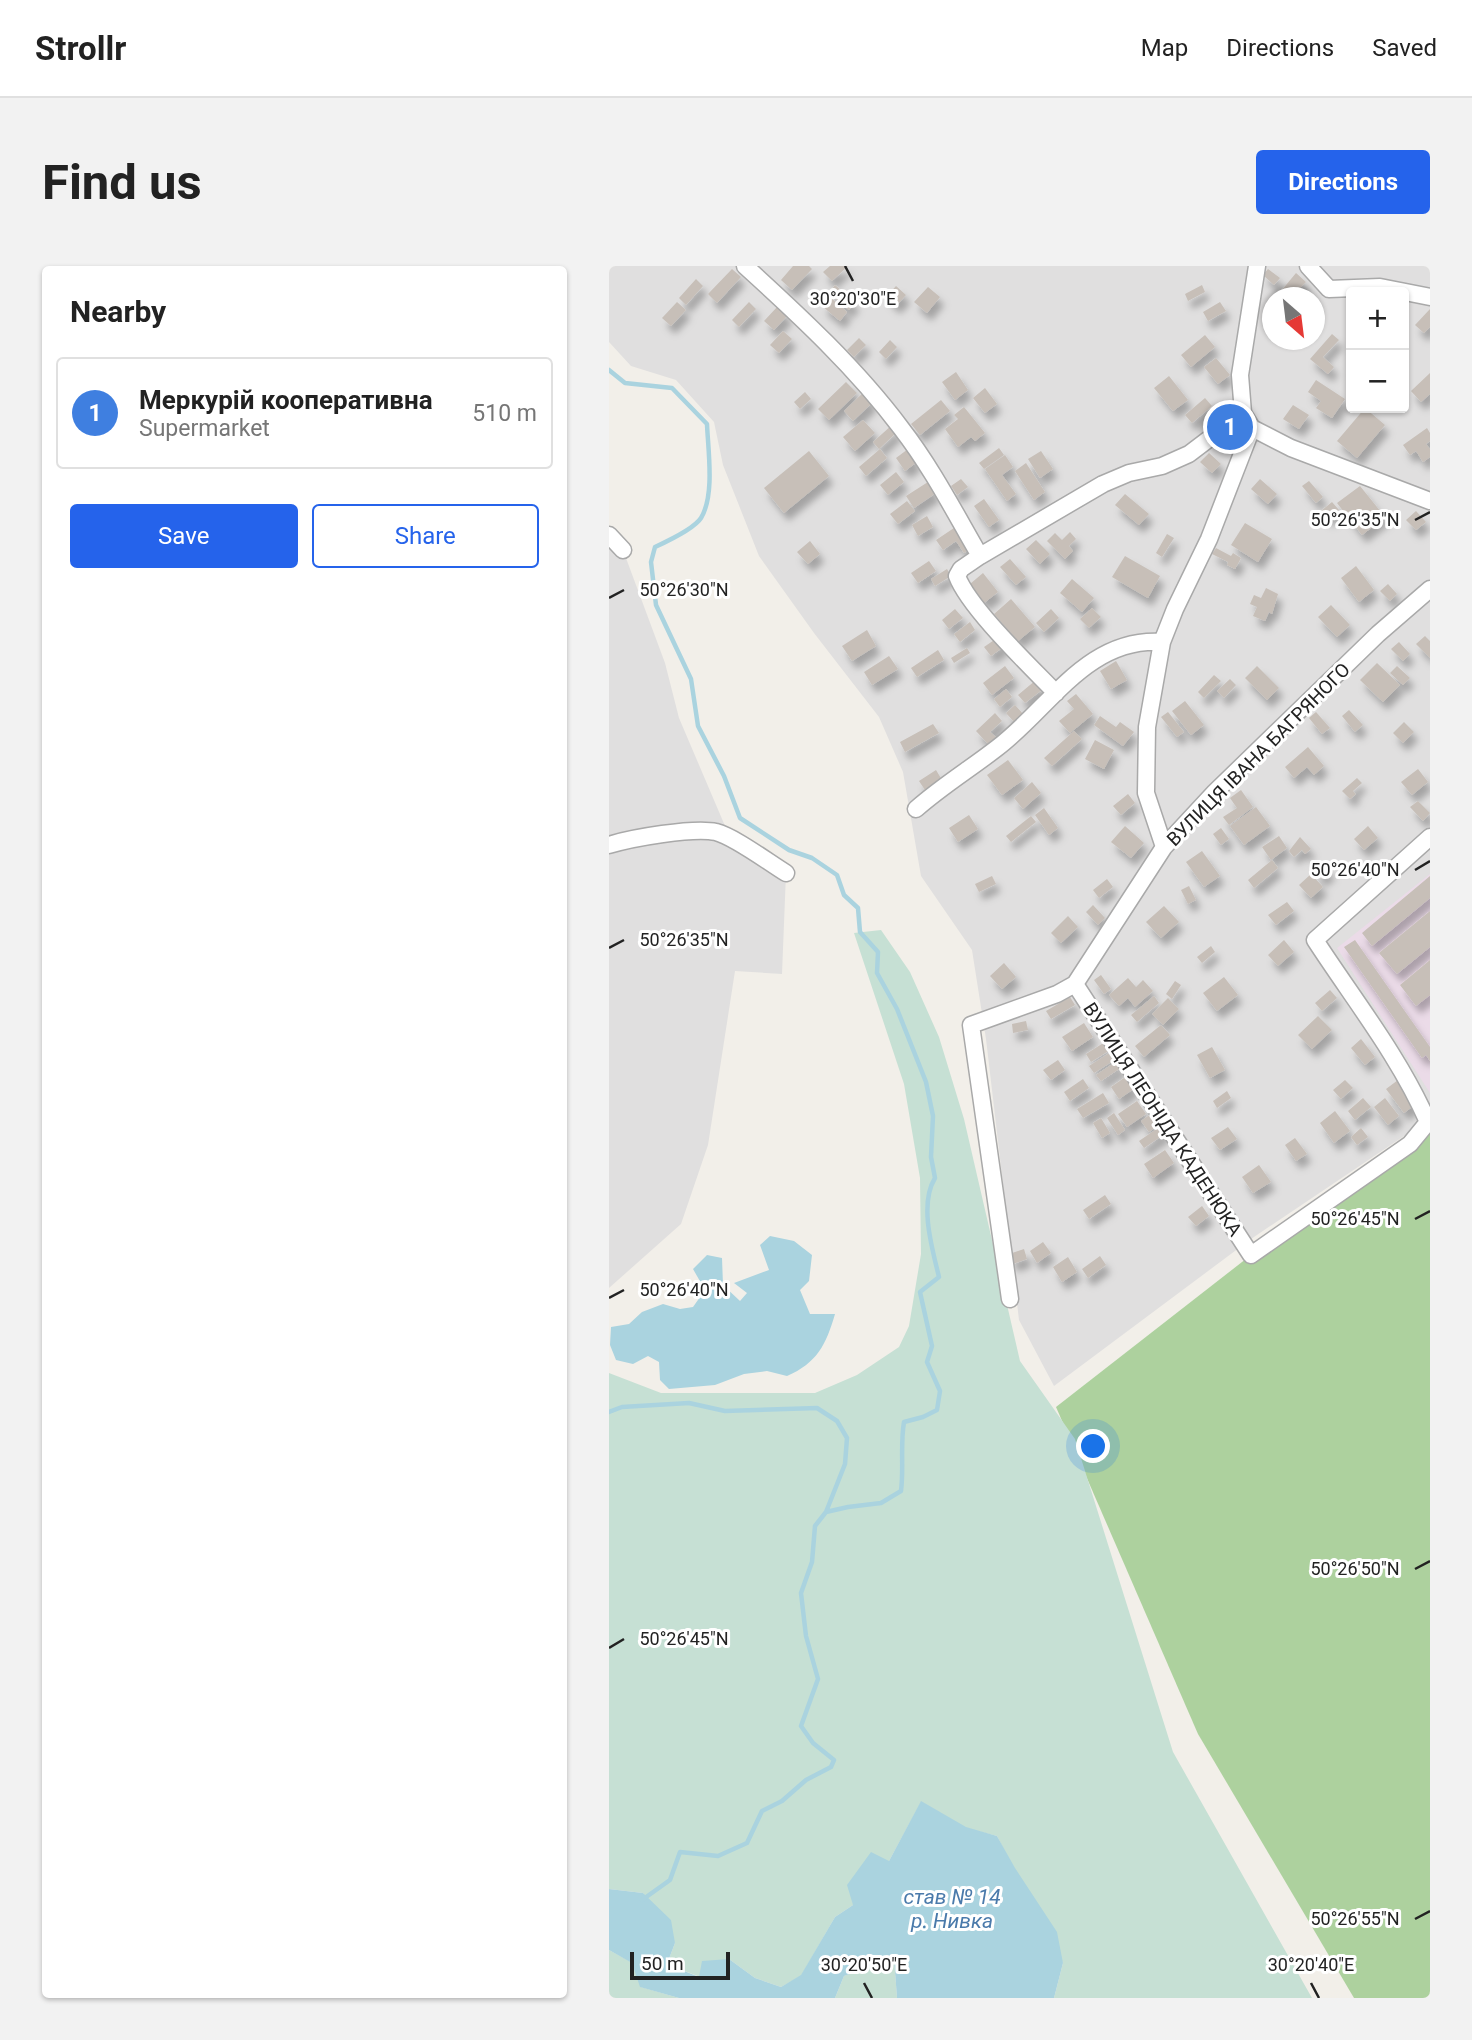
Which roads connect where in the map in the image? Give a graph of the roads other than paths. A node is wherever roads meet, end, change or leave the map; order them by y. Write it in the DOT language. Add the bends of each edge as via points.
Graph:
graph roads {
  1 [pos="745,266"];
  2 [pos="1257,266"];
  3 [pos="1308,266"];
  4 [pos="1430,297"];
  5 [pos="1244,413"];
  6 [pos="1252,428"];
  7 [pos="1430,501"];
  8 [pos="609,535"];
  9 [pos="623,551"];
  10 [pos="980,556"];
  11 [pos="1430,589"];
  12 [pos="1162,642"];
  13 [pos="1056,693"];
  14 [pos="916,809"];
  15 [pos="1430,837"];
  16 [pos="609,845"];
  17 [pos="1164,848"];
  18 [pos="786,873"];
  19 [pos="1075,984"];
  20 [pos="1010,1299"];
  1 -- 10 [label="street" via="801,317 900,427"];
  2 -- 5 [label="street" via="1240,375"];
  3 -- 4 [label="street" via="1329,289 1380,287"];
  5 -- 6 [label="street"];
  5 -- 10 [label="street" via="1189,454 1103,484"];
  6 -- 7 [label="street" via="1291,448"];
  6 -- 12 [label="street"];
  8 -- 9 [label="street"];
  10 -- 13 [label="street" via="961,569 957,576 960,585"];
  11 -- 17 [label="street, ВУЛИЦЯ ІВАНА БАГРЯНОГО" via="1378,634"];
  12 -- 13 [label="street" via="1142,640 1095,658"];
  12 -- 17 [label="street" via="1147,727 1146,793"];
  13 -- 14 [label="street" via="999,747"];
  15 -- 19 [label="street, ВУЛИЦЯ ЛЕОНІДА КАДЕНЮКА" via="1315,940 1391,1052 1428,1122 1410,1144 1251,1255"];
  16 -- 18 [label="street" via="716,832"];
  17 -- 19 [label="street, ВУЛИЦЯ ІВАНА БАГРЯНОГО"];
  19 -- 20 [label="street" via="1057,995 971,1025"];
}
